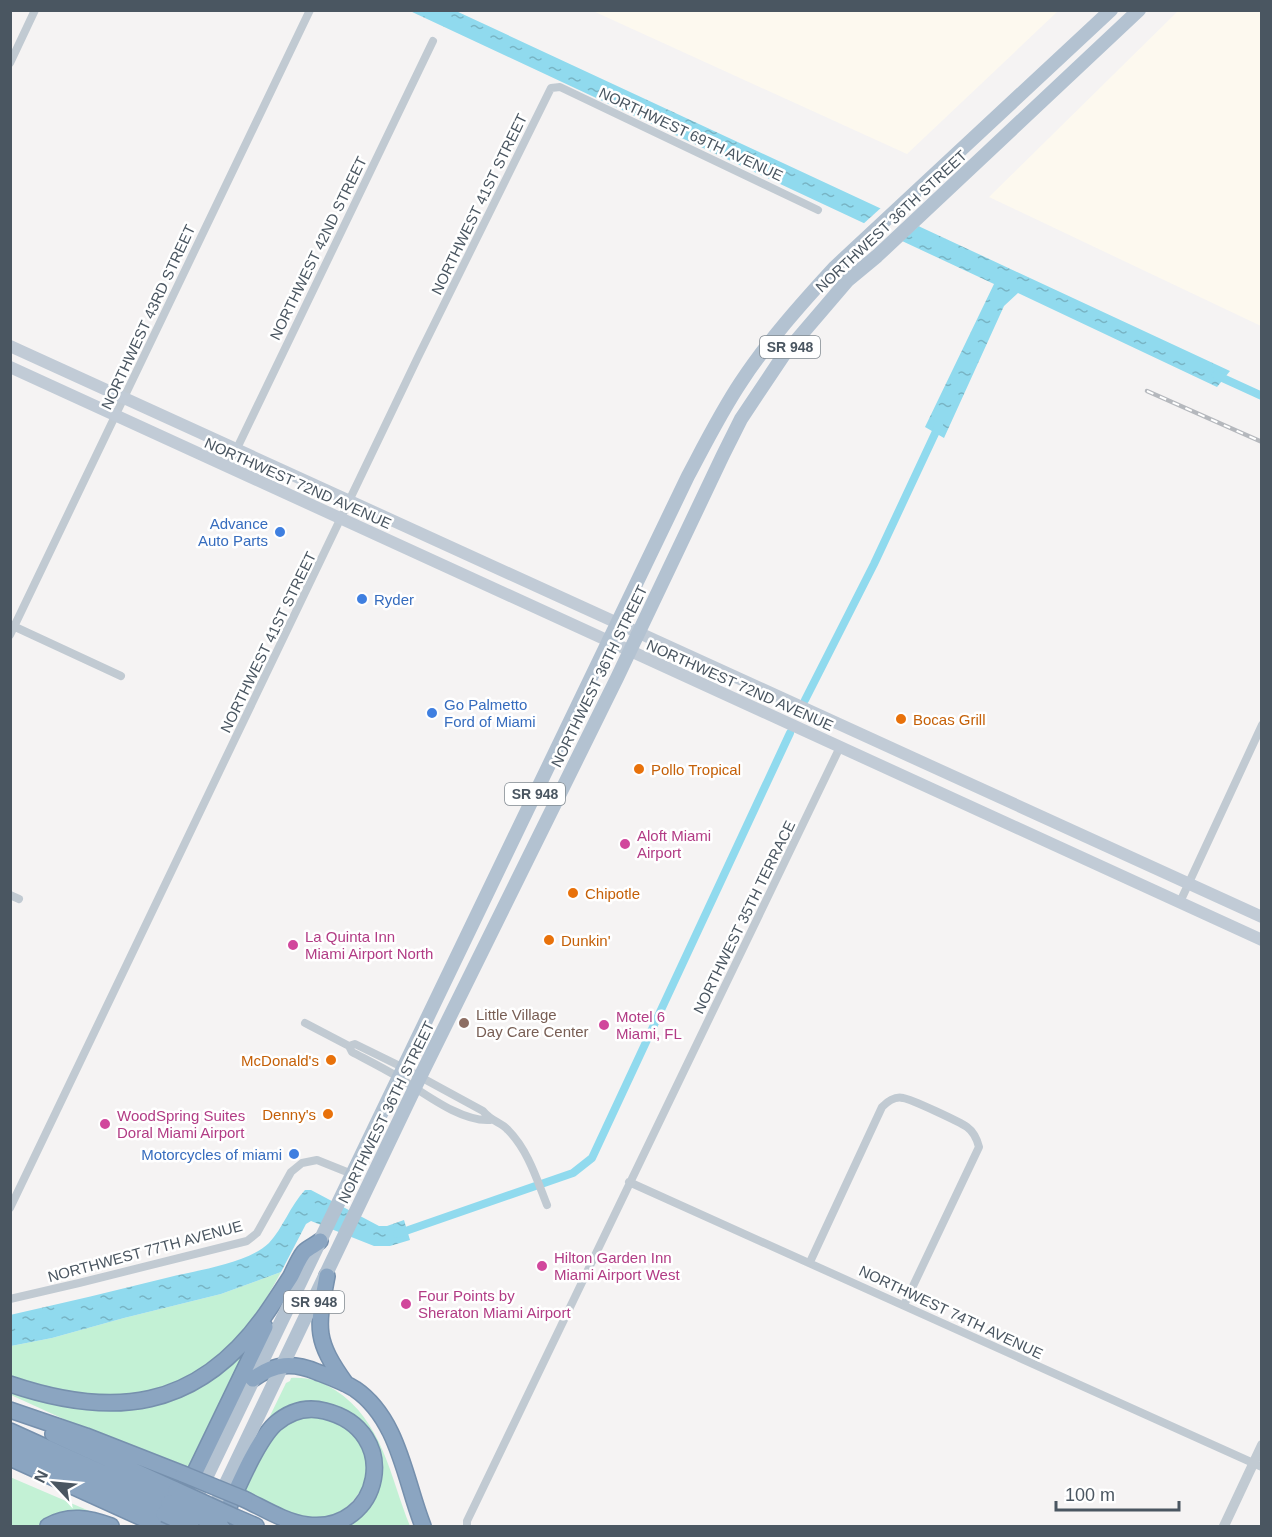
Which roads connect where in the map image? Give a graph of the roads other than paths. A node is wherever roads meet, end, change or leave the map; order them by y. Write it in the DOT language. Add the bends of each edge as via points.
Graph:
graph roads {
  1 [pos="35,10"];
  2 [pos="310,10"];
  3 [pos="1111,10"];
  4 [pos="1139,10"];
  5 [pos="433,41"];
  6 [pos="10,63"];
  7 [pos="551,88"];
  8 [pos="818,210"];
  9 [pos="10,346"];
  10 [pos="10,368"];
  11 [pos="125,398"];
  12 [pos="116,417"];
  13 [pos="237,449"];
  14 [pos="228,467"];
  15 [pos="351,500"];
  16 [pos="342,519"];
  17 [pos="618,623"];
  18 [pos="12,629"];
  19 [pos="638,632"];
  20 [pos="609,641"];
  21 [pos="629,651"];
  22 [pos="121,676"];
  23 [pos="1262,725"];
  24 [pos="840,747"];
  25 [pos="1027,810"];
  26 [pos="1019,828"];
  27 [pos="1189,884"];
  28 [pos="1225,900"];
  29 [pos="1180,903"];
  30 [pos="1262,917"];
  31 [pos="1229,925"];
  32 [pos="1262,940"];
  33 [pos="453,965"];
  34 [pos="471,974"];
  35 [pos="305,1023"];
  36 [pos="401,1072"];
  37 [pos="418,1083"];
  38 [pos="490,1120"];
  39 [pos="352,1174"];
  40 [pos="629,1182"];
  41 [pos="545,1201"];
  42 [pos="10,1208"];
  43 [pos="320,1241"];
  44 [pos="810,1262"];
  45 [pos="327,1276"];
  46 [pos="10,1299"];
  47 [pos="276,1299"];
  48 [pos="904,1305"];
  49 [pos="283,1365"];
  50 [pos="254,1380"];
  51 [pos="10,1384"];
  52 [pos="346,1384"];
  53 [pos="10,1412"];
  54 [pos="10,1431"];
  55 [pos="10,1443"];
  56 [pos="1262,1445"];
  57 [pos="10,1458"];
  58 [pos="1257,1465"];
  59 [pos="166,1514"];
  60 [pos="467,1524"];
  61 [pos="48,1527"];
  62 [pos="111,1527"];
  63 [pos="183,1527"];
  64 [pos="191,1527"];
  65 [pos="206,1527"];
  66 [pos="220,1527"];
  67 [pos="256,1527"];
  68 [pos="423,1527"];
  69 [pos="1224,1527"];
  1 -- 6 [label="street"];
  2 -- 11 [label="street, NORTHWEST 43RD STREET"];
  3 -- 17 [label="main road, NORTHWEST 36TH STREET / SR 948" via="856,247 797,308 722,412"];
  4 -- 19 [label="main road, NORTHWEST 36TH STREET / SR 948" via="848,280 814,317 760,389 723,455"];
  5 -- 13 [label="street, NORTHWEST 42ND STREET"];
  7 -- 8 [label="street, NORTHWEST 69TH AVENUE" via="560,87"];
  7 -- 15 [label="street, NORTHWEST 41ST STREET"];
  9 -- 11 [label="main road, NORTHWEST 72ND AVENUE"];
  10 -- 12 [label="main road, NORTHWEST 72ND AVENUE"];
  11 -- 12 [label="street, NORTHWEST 43RD STREET"];
  11 -- 13 [label="main road, NORTHWEST 72ND AVENUE"];
  12 -- 14 [label="main road, NORTHWEST 72ND AVENUE"];
  12 -- 18 [label="street, NORTHWEST 43RD STREET"];
  13 -- 14 [label="street, NORTHWEST 42ND STREET"];
  13 -- 15 [label="main road, NORTHWEST 72ND AVENUE"];
  14 -- 16 [label="main road, NORTHWEST 72ND AVENUE"];
  15 -- 16 [label="street, NORTHWEST 41ST STREET"];
  15 -- 17 [label="main road, NORTHWEST 72ND AVENUE"];
  16 -- 20 [label="main road, NORTHWEST 72ND AVENUE"];
  16 -- 42 [label="street, NORTHWEST 41ST STREET"];
  17 -- 19 [label="main road, NORTHWEST 72ND AVENUE"];
  17 -- 20 [label="main road, NORTHWEST 36TH STREET / SR 948"];
  18 -- 22 [label="street"];
  19 -- 21 [label="main road, NORTHWEST 36TH STREET / SR 948"];
  19 -- 25 [label="main road, NORTHWEST 72ND AVENUE"];
  20 -- 21 [label="main road, NORTHWEST 72ND AVENUE"];
  20 -- 33 [label="main road, NORTHWEST 36TH STREET / SR 948"];
  21 -- 24 [label="main road, NORTHWEST 72ND AVENUE"];
  21 -- 34 [label="main road, NORTHWEST 36TH STREET / SR 948"];
  23 -- 27 [label="street"];
  24 -- 26 [label="main road, NORTHWEST 72ND AVENUE"];
  24 -- 40 [label="street, NORTHWEST 35TH TERRACE"];
  25 -- 26 [label="main road"];
  25 -- 27 [label="main road, NORTHWEST 72ND AVENUE"];
  26 -- 29 [label="main road, NORTHWEST 72ND AVENUE"];
  27 -- 28 [label="main road, NORTHWEST 72ND AVENUE"];
  27 -- 29 [label="street"];
  28 -- 30 [label="main road, NORTHWEST 72ND AVENUE"];
  28 -- 31 [label="main road" via="1230,909"];
  29 -- 31 [label="main road, NORTHWEST 72ND AVENUE"];
  31 -- 32 [label="main road, NORTHWEST 72ND AVENUE"];
  33 -- 34 [label="main road"];
  33 -- 36 [label="main road, NORTHWEST 36TH STREET / SR 948"];
  34 -- 37 [label="main road, NORTHWEST 36TH STREET / SR 948"];
  35 -- 36 [label="street" via="349,1046 355,1044"];
  36 -- 37 [label="street"];
  36 -- 37 [label="street"];
  36 -- 39 [label="main road, NORTHWEST 36TH STREET / SR 948"];
  37 -- 38 [label="street" via="483,1111"];
  37 -- 38 [label="street" via="477,1121"];
  37 -- 45 [label="main road, NORTHWEST 36TH STREET / SR 948"];
  38 -- 41 [label="street" via="508,1130 528,1160"];
  39 -- 43 [label="main road, NORTHWEST 36TH STREET / SR 948"];
  39 -- 46 [label="street, NORTHWEST 77TH AVENUE" via="317,1160 302,1163 291,1172 257,1233 247,1241"];
  40 -- 44 [label="street, NORTHWEST 74TH AVENUE"];
  40 -- 60 [label="street, NORTHWEST 35TH TERRACE"];
  43 -- 47 [label="highway" via="304,1252"];
  43 -- 50 [label="main road, NORTHWEST 36TH STREET"];
  44 -- 48 [label="street, NORTHWEST 74TH AVENUE"];
  44 -- 48 [label="street" via="882,1107 902,1097 969,1128 979,1147"];
  45 -- 49 [label="main road, NORTHWEST 36TH STREET / SR 948"];
  45 -- 52 [label="highway" via="320,1313 321,1337 326,1354"];
  47 -- 51 [label="highway" via="224,1363 195,1382 159,1396 127,1403 91,1404"];
  47 -- 59 [label="highway"];
  48 -- 58 [label="street, NORTHWEST 74TH AVENUE"];
  49 -- 50 [label="highway"];
  49 -- 52 [label="highway" via="300,1366"];
  49 -- 65 [label="main road, NORTHWEST 36TH STREET / SR 948"];
  50 -- 63 [label="main road, NORTHWEST 36TH STREET"];
  52 -- 68 [label="highway" via="381,1415 393,1436"];
  53 -- 59 [label="highway"];
  53 -- 66 [label="highway, bridge" via="86,1436 183,1474 244,1499 290,1520 306,1524 338,1521 351,1514 368,1494 375,1467 369,1442 351,1420 337,1414 308,1408 286,1416 266,1434"];
  54 -- 59 [label="highway"];
  55 -- 59 [label="highway"];
  56 -- 58 [label="street"];
  57 -- 59 [label="highway"];
  58 -- 69 [label="street"];
  59 -- 64 [label="highway, bridge"];
  59 -- 66 [label="highway, bridge"];
  59 -- 67 [label="highway, bridge" via="235,1517"];
  61 -- 62 [label="highway" via="79,1518"];
}
